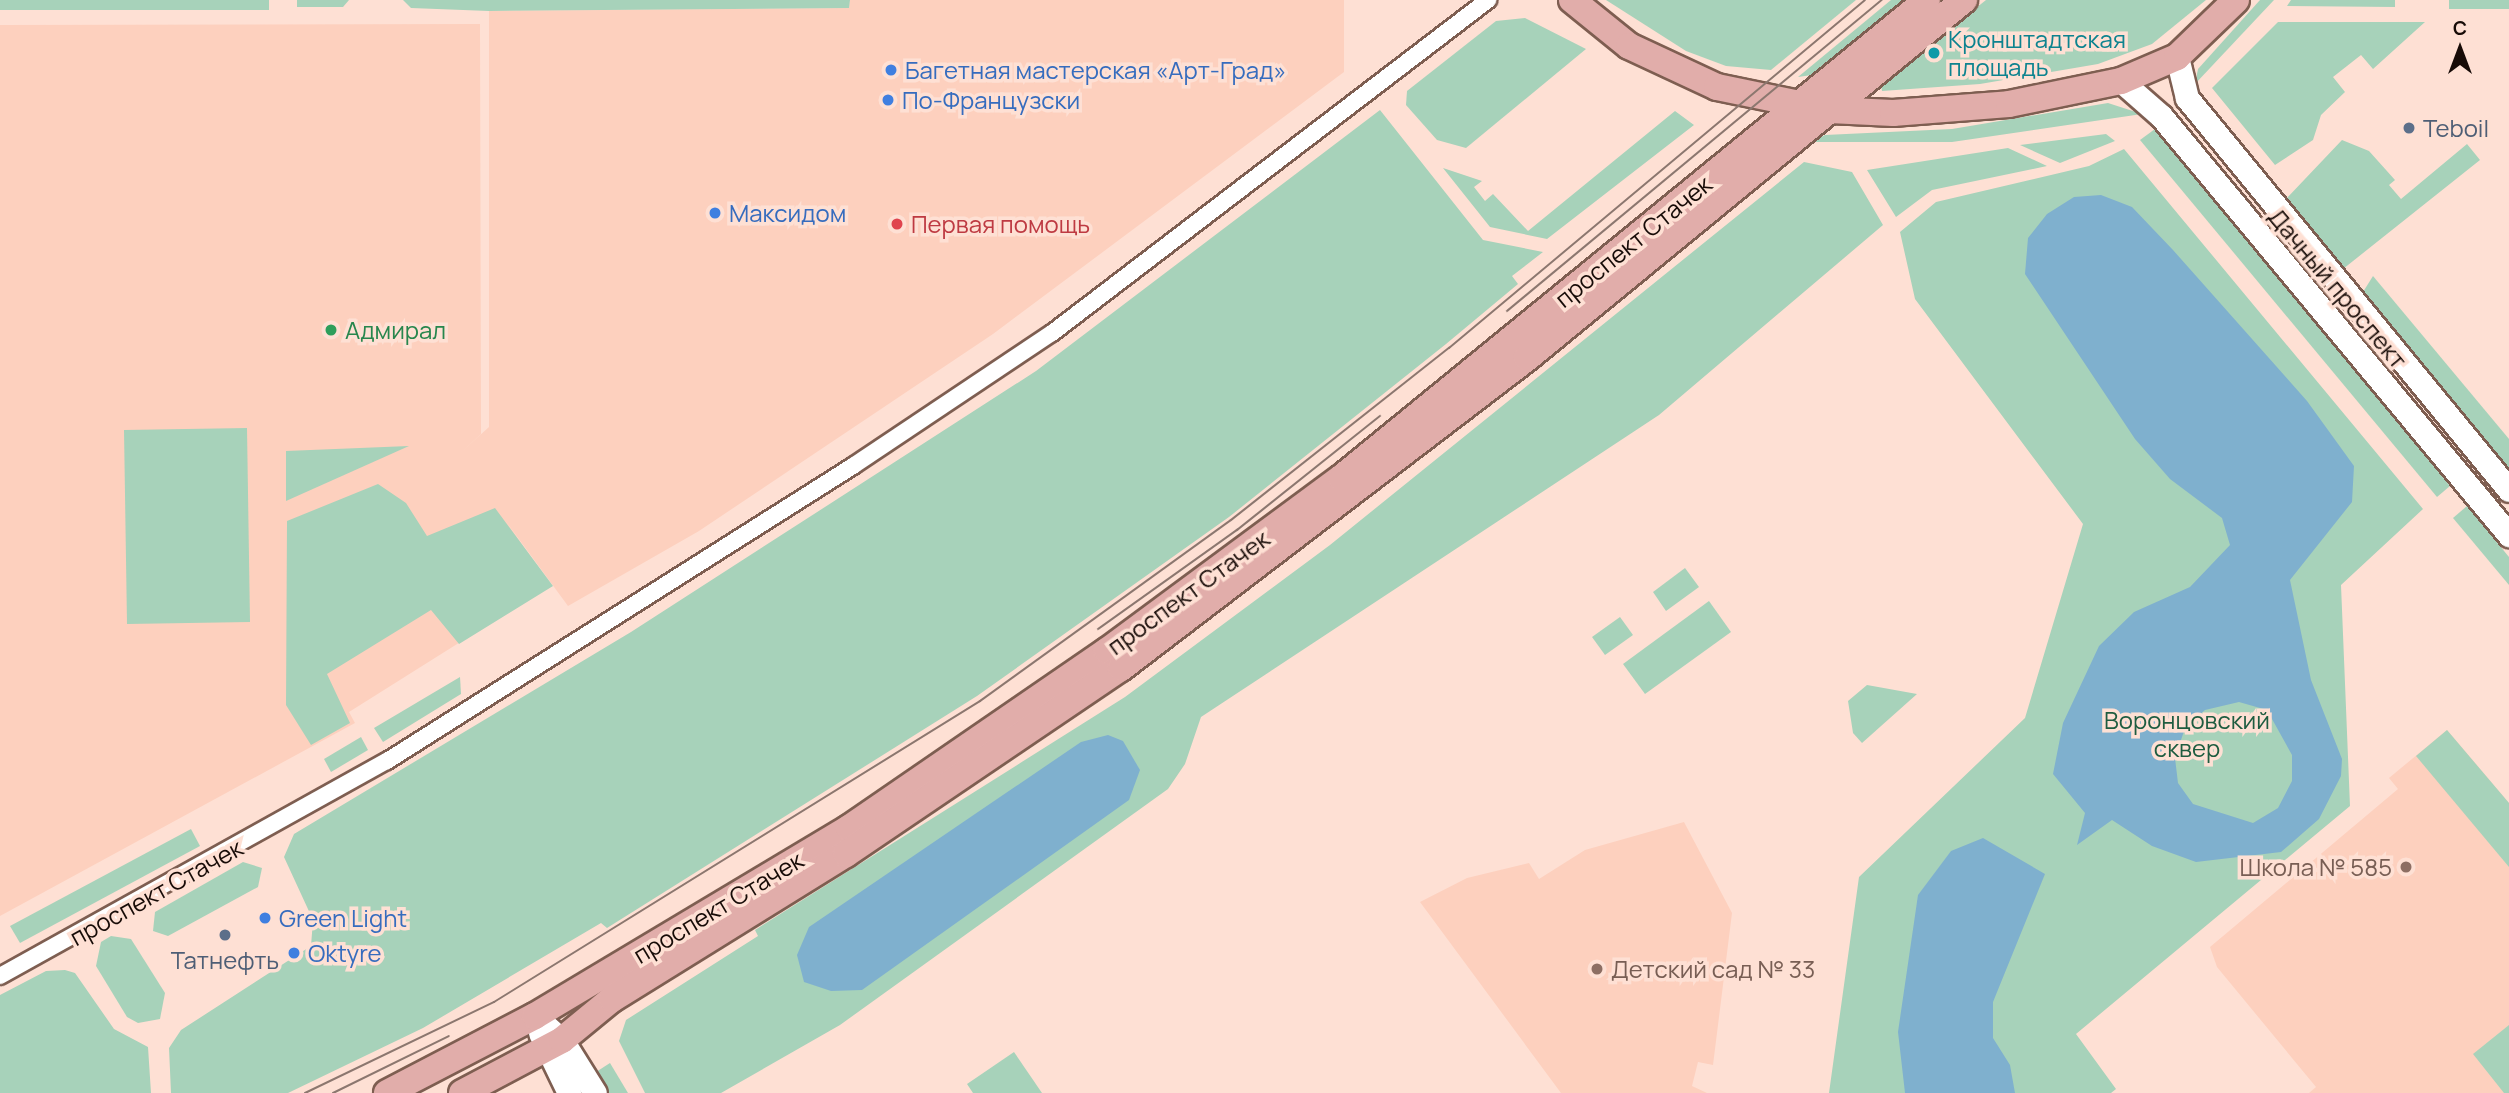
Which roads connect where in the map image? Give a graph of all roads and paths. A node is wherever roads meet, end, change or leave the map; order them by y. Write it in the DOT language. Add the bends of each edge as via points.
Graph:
graph roads {
  1 [pos="1488,0"];
  2 [pos="1572,0"];
  3 [pos="1927,0"];
  4 [pos="1964,0"];
  5 [pos="2236,0"];
  6 [pos="2177,57"];
  7 [pos="2120,82"];
  8 [pos="1798,105"];
  9 [pos="1829,110"];
  10 [pos="2509,490"];
  11 [pos="2509,535"];
  12 [pos="0,976"];
  13 [pos="535,1016"];
  14 [pos="553,1046"];
  15 [pos="387,1093"];
  16 [pos="462,1093"];
  17 [pos="569,1093"];
  18 [pos="595,1093"];
  1 -- 12 [label="street, проспект Стачек" via="1052,333 853,467 387,761"];
  2 -- 8 [label="main road" via="1629,46 1679,73"];
  3 -- 8 [label="main road, проспект Стачек"];
  4 -- 9 [label="main road, проспект Стачек"];
  5 -- 6 [label="main road"];
  6 -- 7 [label="main road"];
  6 -- 10 [label="main road, Дачный проспект" via="2187,98"];
  7 -- 9 [label="main road" via="1950,110"];
  7 -- 11 [label="main road, Дачный проспект" via="2161,116"];
  8 -- 9 [label="main road"];
  8 -- 13 [label="main road, проспект Стачек" via="1211,578 868,815"];
  9 -- 14 [label="main road, проспект Стачек" via="1455,415 1143,652 870,839 612,999"];
  13 -- 14 [label="main road"];
  13 -- 15 [label="main road, проспект Стачек"];
  14 -- 16 [label="main road, проспект Стачек"];
  14 -- 17 [label="main road"];
  14 -- 18 [label="main road"];
}
